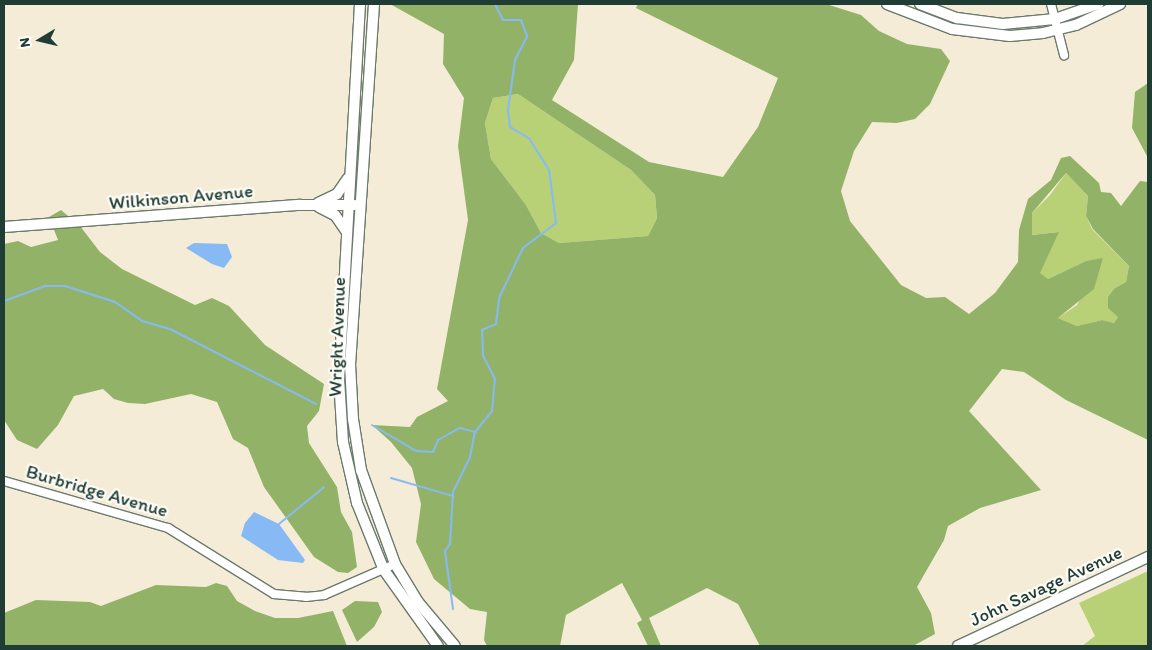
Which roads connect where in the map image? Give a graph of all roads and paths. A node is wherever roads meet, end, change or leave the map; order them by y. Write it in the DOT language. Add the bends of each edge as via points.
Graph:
graph roads {
  1 [pos="360,4"];
  2 [pos="374,4"];
  3 [pos="887,4"];
  4 [pos="920,4"];
  5 [pos="1051,4"];
  6 [pos="1098,4"];
  7 [pos="1120,4"];
  8 [pos="1055,19"];
  9 [pos="1058,30"];
  10 [pos="1064,55"];
  11 [pos="350,175"];
  12 [pos="313,205"];
  13 [pos="348,205"];
  14 [pos="362,205"];
  15 [pos="4,227"];
  16 [pos="347,232"];
  17 [pos="4,481"];
  18 [pos="1148,557"];
  19 [pos="395,564"];
  20 [pos="384,570"];
  21 [pos="438,646"];
  22 [pos="455,646"];
  23 [pos="958,646"];
  1 -- 11 [label="main road, Wright Avenue"];
  2 -- 14 [label="main road, Wright Avenue"];
  3 -- 9 [label="main road" via="934,24 969,32 1016,36"];
  4 -- 8 [label="main road" via="980,22 1014,24"];
  5 -- 8 [label="street"];
  6 -- 8 [label="main road"];
  7 -- 9 [label="main road" via="1092,19"];
  8 -- 9 [label="street"];
  9 -- 10 [label="street"];
  11 -- 12 [label="main road" via="337,194"];
  11 -- 13 [label="main road, Wright Avenue"];
  12 -- 13 [label="main road, Wilkinson Avenue"];
  12 -- 15 [label="main road, Wilkinson Avenue"];
  12 -- 16 [label="main road" via="335,215"];
  13 -- 14 [label="main road, Wilkinson Avenue"];
  13 -- 16 [label="main road, Wright Avenue"];
  14 -- 19 [label="main road, Wright Avenue" via="350,364 353,419 364,478"];
  16 -- 20 [label="main road, Wright Avenue" via="339,379 343,442 357,503"];
  17 -- 20 [label="street, Burbridge Avenue" via="168,528 274,594 306,597 324,594"];
  18 -- 23 [label="main road, John Savage Avenue"];
  19 -- 20 [label="street, Burbridge Avenue"];
  19 -- 22 [label="main road, Wright Avenue" via="418,602"];
  20 -- 21 [label="main road, Wright Avenue"];
}
